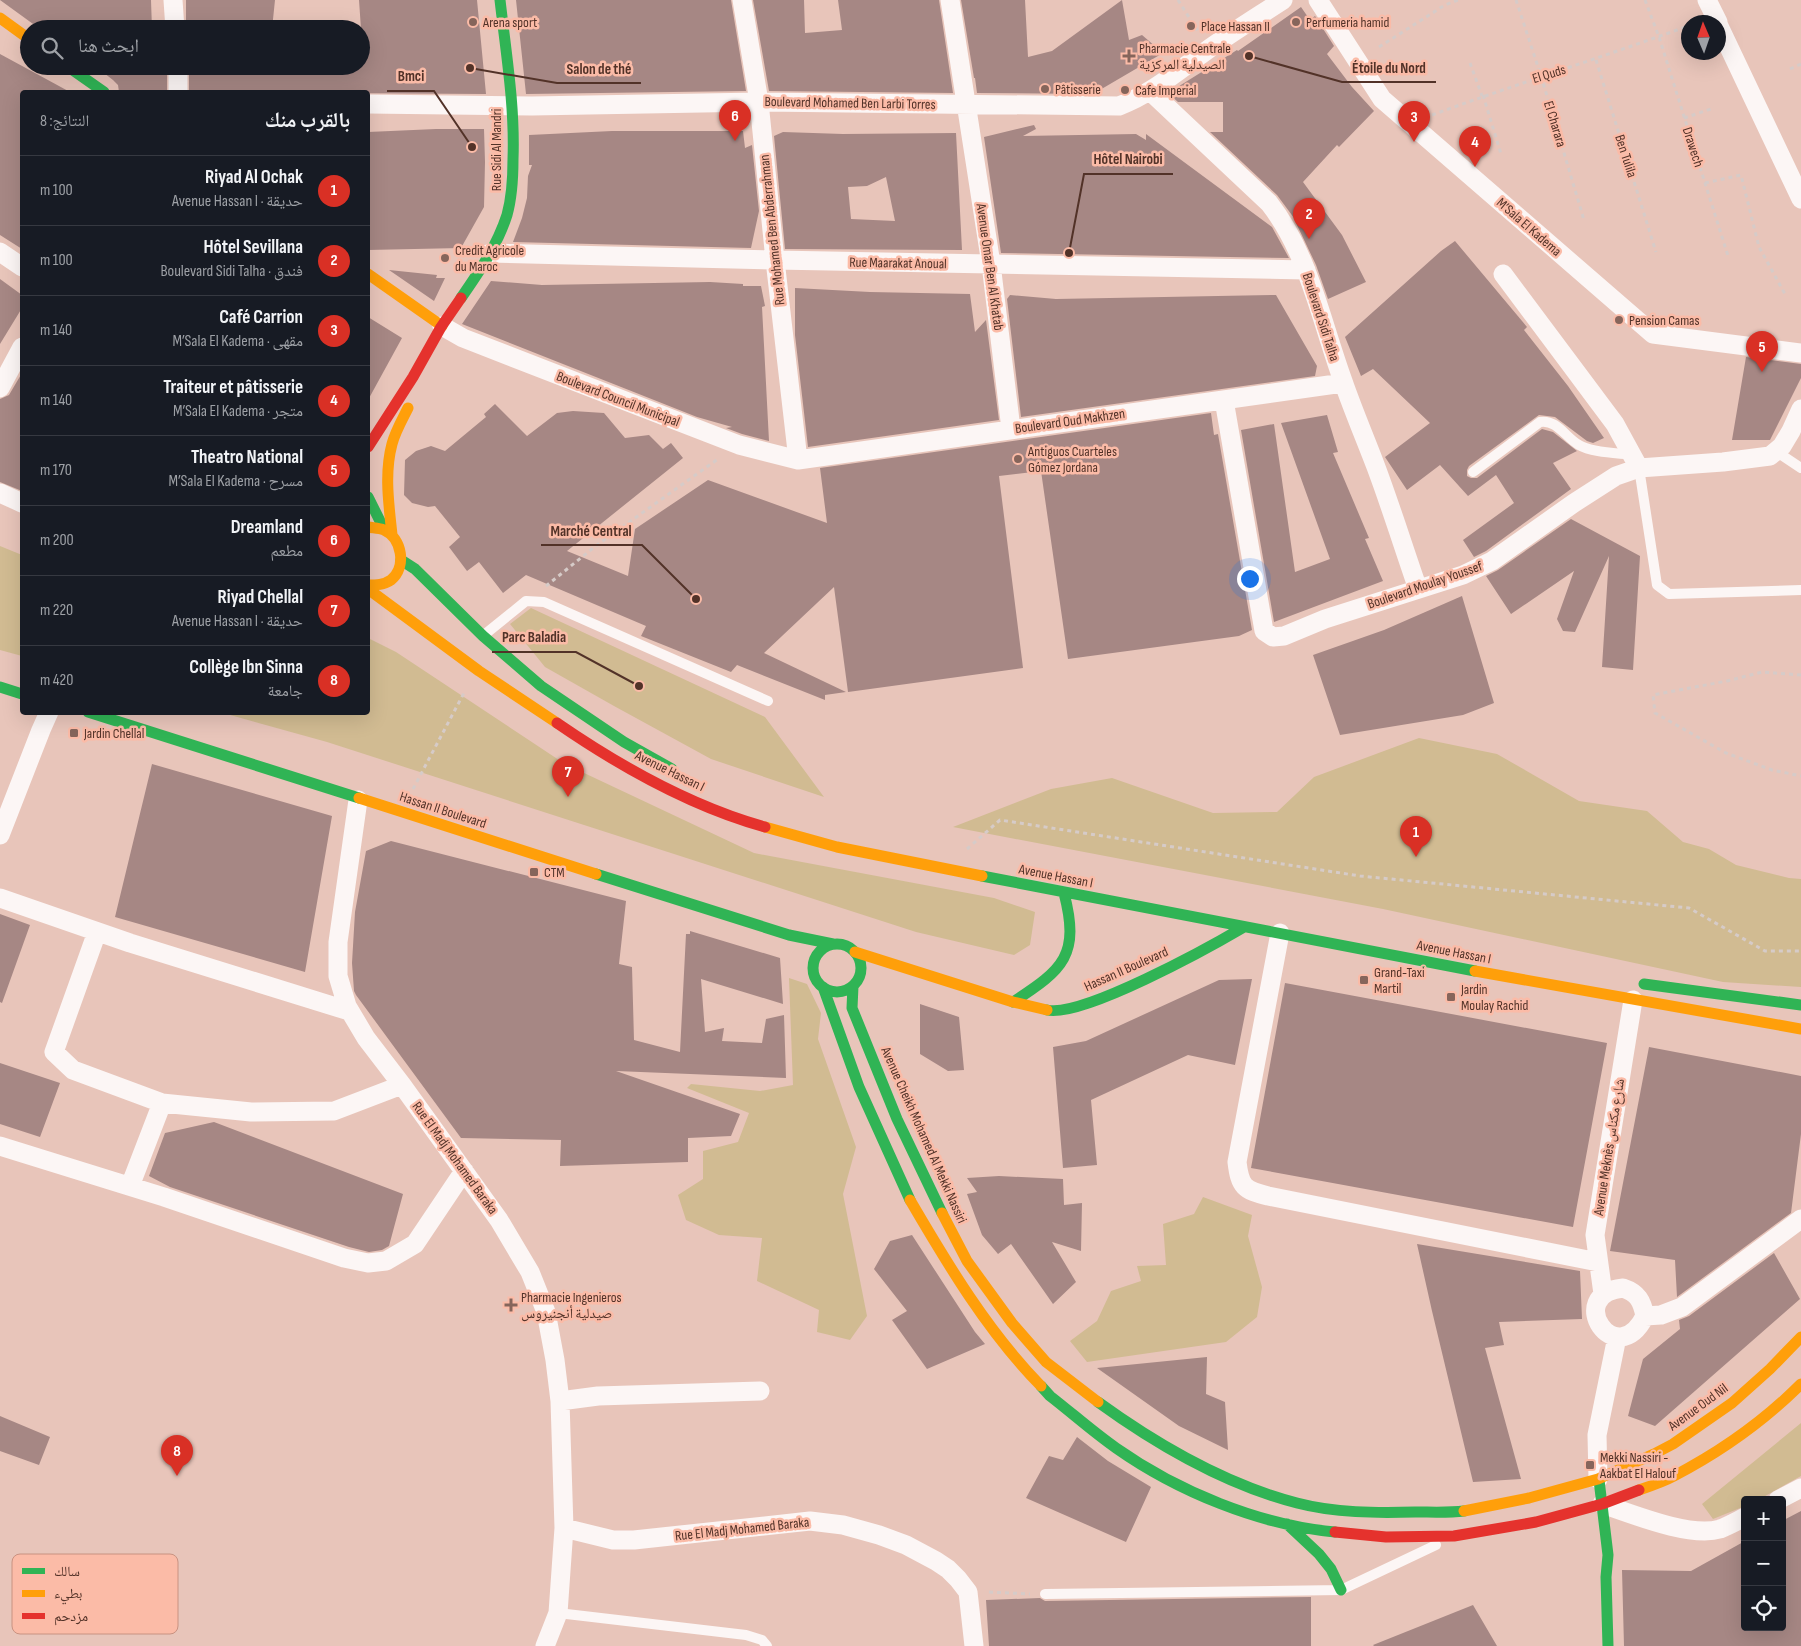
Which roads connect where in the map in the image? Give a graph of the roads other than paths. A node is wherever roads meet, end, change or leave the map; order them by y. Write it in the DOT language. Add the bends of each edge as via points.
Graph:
graph roads {
  1 [pos="173,0"];
  2 [pos="500,0"];
  3 [pos="742,0"];
  4 [pos="950,0"];
  5 [pos="1283,0"];
  6 [pos="1318,0"];
  7 [pos="1707,0"];
  8 [pos="1714,15"];
  9 [pos="0,18"];
  10 [pos="174,20"];
  11 [pos="20,32"];
  12 [pos="1726,40"];
  13 [pos="80,75"];
  14 [pos="178,75"];
  15 [pos="101,90"];
  16 [pos="178,90"];
  17 [pos="1150,91"];
  18 [pos="759,102"];
  19 [pos="370,104"];
  20 [pos="966,104"];
  21 [pos="512,106"];
  22 [pos="1801,199"];
  23 [pos="0,252"];
  24 [pos="490,253"];
  25 [pos="775,260"];
  26 [pos="991,264"];
  27 [pos="20,266"];
  28 [pos="1306,270"];
  29 [pos="1503,274"];
  30 [pos="370,275"];
  31 [pos="442,326"];
  32 [pos="20,352"];
  33 [pos="1801,353"];
  34 [pos="419,366"];
  35 [pos="1343,382"];
  36 [pos="0,388"];
  37 [pos="1224,400"];
  38 [pos="1801,409"];
  39 [pos="1010,429"];
  40 [pos="370,444"];
  41 [pos="1777,452"];
  42 [pos="798,460"];
  43 [pos="1636,461"];
  44 [pos="1801,468"];
  45 [pos="1473,472"];
  46 [pos="0,493"];
  47 [pos="370,500"];
  48 [pos="20,502"];
  49 [pos="370,527"];
  50 [pos="388,532"];
  51 [pos="401,560"];
  52 [pos="370,585"];
  53 [pos="1418,589"];
  54 [pos="370,590"];
  55 [pos="1801,590"];
  56 [pos="483,636"];
  57 [pos="0,687"];
  58 [pos="20,693"];
  59 [pos="768,701"];
  60 [pos="48,715"];
  61 [pos="97,715"];
  62 [pos="684,775"];
  63 [pos="358,800"];
  64 [pos="0,835"];
  65 [pos="1064,893"];
  66 [pos="0,898"];
  67 [pos="1244,927"];
  68 [pos="97,932"];
  69 [pos="1280,932"];
  70 [pos="789,935"];
  71 [pos="833,944"];
  72 [pos="855,952"];
  73 [pos="905,967"];
  74 [pos="813,973"];
  75 [pos="869,974"];
  76 [pos="853,986"];
  77 [pos="823,987"];
  78 [pos="1633,991"];
  79 [pos="1013,1002"];
  80 [pos="1801,1005"];
  81 [pos="349,1010"];
  82 [pos="1801,1029"];
  83 [pos="402,1085"];
  84 [pos="162,1103"];
  85 [pos="0,1146"];
  86 [pos="464,1171"];
  87 [pos="127,1185"];
  88 [pos="1801,1219"];
  89 [pos="1598,1262"];
  90 [pos="1603,1294"];
  91 [pos="1645,1316"];
  92 [pos="1617,1337"];
  93 [pos="1801,1337"];
  94 [pos="1801,1384"];
  95 [pos="760,1391"];
  96 [pos="560,1401"];
  97 [pos="1598,1479"];
  98 [pos="1801,1488"];
  99 [pos="1786,1496"];
  100 [pos="1602,1504"];
  101 [pos="1741,1519"];
  102 [pos="1287,1524"];
  103 [pos="564,1528"];
  104 [pos="1454,1536"];
  105 [pos="1341,1590"];
  106 [pos="1045,1594"];
  107 [pos="558,1613"];
  108 [pos="545,1646"];
  109 [pos="767,1646"];
  110 [pos="974,1646"];
  111 [pos="1608,1646"];
  1 -- 10 [label="street"];
  2 -- 21 [label="main road, Rue Sidi Al Mandri"];
  3 -- 18 [label="street, Rue Mohamed Ben Abderrahman"];
  4 -- 20 [label="street, Avenue Omar Ben Al Khatab"];
  5 -- 17 [label="street, Boulevard Mohamed Ben Larbi Torres"];
  6 -- 33 [label="street, M’Sala El Kadema" via="1382,99 1653,334"];
  7 -- 8 [label="street"];
  9 -- 11 [label="main road"];
  12 -- 22 [label="street"];
  13 -- 15 [label="main road"];
  14 -- 16 [label="street"];
  17 -- 20 [label="street, Boulevard Mohamed Ben Larbi Torres" via="1119,106"];
  17 -- 28 [label="street, Boulevard Sidi Talha" via="1269,203 1283,221"];
  18 -- 20 [label="street, Boulevard Mohamed Ben Larbi Torres"];
  18 -- 21 [label="street, Boulevard Mohamed Ben Larbi Torres"];
  18 -- 25 [label="street, Rue Mohamed Ben Abderrahman"];
  19 -- 21 [label="street, Boulevard Mohamed Ben Larbi Torres"];
  20 -- 26 [label="street, Avenue Omar Ben Al Khatab"];
  21 -- 24 [label="main road, Rue Sidi Al Mandri" via="510,199 502,228"];
  23 -- 27 [label="street"];
  24 -- 25 [label="street, Rue Maarakat Anoual"];
  24 -- 31 [label="main road, Rue Sidi Al Mandri"];
  25 -- 26 [label="street, Rue Maarakat Anoual"];
  25 -- 42 [label="street, Rue Mohamed Ben Abderrahman"];
  26 -- 28 [label="street, Rue Maarakat Anoual"];
  26 -- 39 [label="street, Avenue Omar Ben Al Khatab"];
  28 -- 35 [label="street, Boulevard Sidi Talha"];
  29 -- 43 [label="street" via="1615,424"];
  30 -- 31 [label="main road"];
  31 -- 34 [label="main road, Rue Sidi Al Mandri"];
  31 -- 42 [label="street, Boulevard Council Municipal" via="463,338 739,445"];
  32 -- 36 [label="street"];
  34 -- 40 [label="main road, Rue Sidi Al Mandri"];
  34 -- 50 [label="main road, Rue Sidi Al Mandri" via="419,382 398,427 389,462"];
  35 -- 37 [label="street, Boulevard Oud Makhzen"];
  35 -- 53 [label="street, Boulevard Sidi Talha" via="1377,468"];
  37 -- 39 [label="street, Boulevard Oud Makhzen"];
  37 -- 53 [label="street, Boulevard Moulay Youssef" via="1264,631 1273,637 1284,636"];
  38 -- 41 [label="street"];
  39 -- 42 [label="street, Boulevard Oud Makhzen"];
  41 -- 43 [label="street, Boulevard Moulay Youssef" via="1770,456 1723,462"];
  41 -- 44 [label="lane"];
  43 -- 45 [label="lane" via="1579,445 1546,421 1540,422"];
  43 -- 53 [label="street, Boulevard Moulay Youssef" via="1492,561 1463,575"];
  43 -- 55 [label="lane" via="1657,586 1669,594"];
  46 -- 48 [label="street"];
  47 -- 50 [label="main road"];
  49 -- 50 [label="main road"];
  50 -- 51 [label="main road" via="398,542"];
  51 -- 52 [label="main road" via="391,579"];
  51 -- 56 [label="main road, Avenue Hassan I" via="415,569"];
  54 -- 65 [label="main road, Avenue Hassan I" via="479,671 598,751 679,793 741,820 837,847"];
  56 -- 59 [label="lane" via="526,602 550,603"];
  56 -- 62 [label="main road, Avenue Hassan I" via="571,708"];
  57 -- 58 [label="main road"];
  60 -- 64 [label="street"];
  61 -- 63 [label="main road, Hassan II Boulevard"];
  63 -- 70 [label="main road, Hassan II Boulevard"];
  63 -- 81 [label="street, Rue El Madj Mohamed Baraka" via="338,942 338,976"];
  65 -- 67 [label="main road, Avenue Hassan I"];
  65 -- 79 [label="main road" via="1072,929 1069,951 1046,980"];
  66 -- 68 [label="street"];
  67 -- 69 [label="main road, Avenue Hassan I"];
  67 -- 79 [label="main road, Hassan II Boulevard" via="1133,985 1075,1008 1052,1011"];
  68 -- 81 [label="street"];
  68 -- 84 [label="street" via="54,1052 73,1070"];
  69 -- 78 [label="main road, Avenue Hassan I" via="1514,979"];
  69 -- 89 [label="street" via="1237,1162 1242,1184 1249,1191 1268,1196"];
  70 -- 71 [label="main road, Hassan II Boulevard"];
  70 -- 74 [label="main road"];
  71 -- 72 [label="main road" via="842,944"];
  71 -- 74 [label="main road" via="822,948 815,958"];
  72 -- 73 [label="main road, Hassan II Boulevard"];
  72 -- 75 [label="main road"];
  73 -- 75 [label="main road, Hassan II Boulevard"];
  73 -- 79 [label="main road, Hassan II Boulevard"];
  74 -- 77 [label="main road"];
  75 -- 76 [label="main road"];
  76 -- 77 [label="main road" via="841,992"];
  76 -- 97 [label="main road, Avenue Cheikh Mohamed Al Mekki Nassiri" via="852,1008 897,1120 967,1260 1012,1323 1046,1362 1154,1442 1238,1483 1335,1510 1386,1513 1462,1511 1529,1498"];
  77 -- 102 [label="main road" via="859,1087 905,1191 988,1323 1024,1370 1082,1422 1153,1471 1232,1508"];
  78 -- 80 [label="main road, Avenue Hassan I"];
  78 -- 82 [label="main road, Avenue Hassan I"];
  78 -- 89 [label="street, Avenue Meknès شارع مكناس" via="1595,1234"];
  81 -- 83 [label="street, Rue El Madj Mohamed Baraka"];
  83 -- 84 [label="street" via="334,1110 251,1112"];
  83 -- 86 [label="street, Rue El Madj Mohamed Baraka"];
  84 -- 87 [label="street" via="132,1181"];
  85 -- 87 [label="street"];
  86 -- 87 [label="street" via="414,1244 386,1261 368,1263 344,1258"];
  86 -- 96 [label="street, Rue El Madj Mohamed Baraka" via="530,1272 546,1312"];
  88 -- 91 [label="street" via="1682,1308"];
  89 -- 90 [label="street, Avenue Meknès شارع مكناس"];
  90 -- 91 [label="street" via="1623,1288 1633,1292 1640,1300"];
  90 -- 92 [label="street" via="1595,1315 1599,1325"];
  91 -- 92 [label="street" via="1640,1328 1628,1336"];
  92 -- 97 [label="street" via="1597,1435"];
  93 -- 97 [label="main road, Avenue Oud Nil" via="1770,1369 1712,1417 1660,1451"];
  94 -- 100 [label="main road" via="1781,1404 1723,1447 1672,1477"];
  95 -- 96 [label="street" via="607,1396"];
  96 -- 103 [label="street, Rue El Madj Mohamed Baraka"];
  97 -- 100 [label="main road"];
  98 -- 99 [label="street"];
  100 -- 101 [label="street" via="1660,1524 1697,1530 1719,1529"];
  100 -- 104 [label="main road" via="1536,1522"];
  100 -- 111 [label="main road" via="1608,1555"];
  102 -- 104 [label="main road" via="1386,1537"];
  102 -- 105 [label="main road" via="1319,1554"];
  103 -- 107 [label="street, Rue El Madj Mohamed Baraka"];
  103 -- 110 [label="street, Rue El Madj Mohamed Baraka" via="613,1540 634,1540 810,1521 843,1525 879,1535 906,1545 948,1569 968,1592"];
  104 -- 105 [label="lane"];
  105 -- 106 [label="lane"];
  107 -- 108 [label="street, Rue El Madj Mohamed Baraka"];
  107 -- 109 [label="lane" via="746,1635 762,1640"];
}
